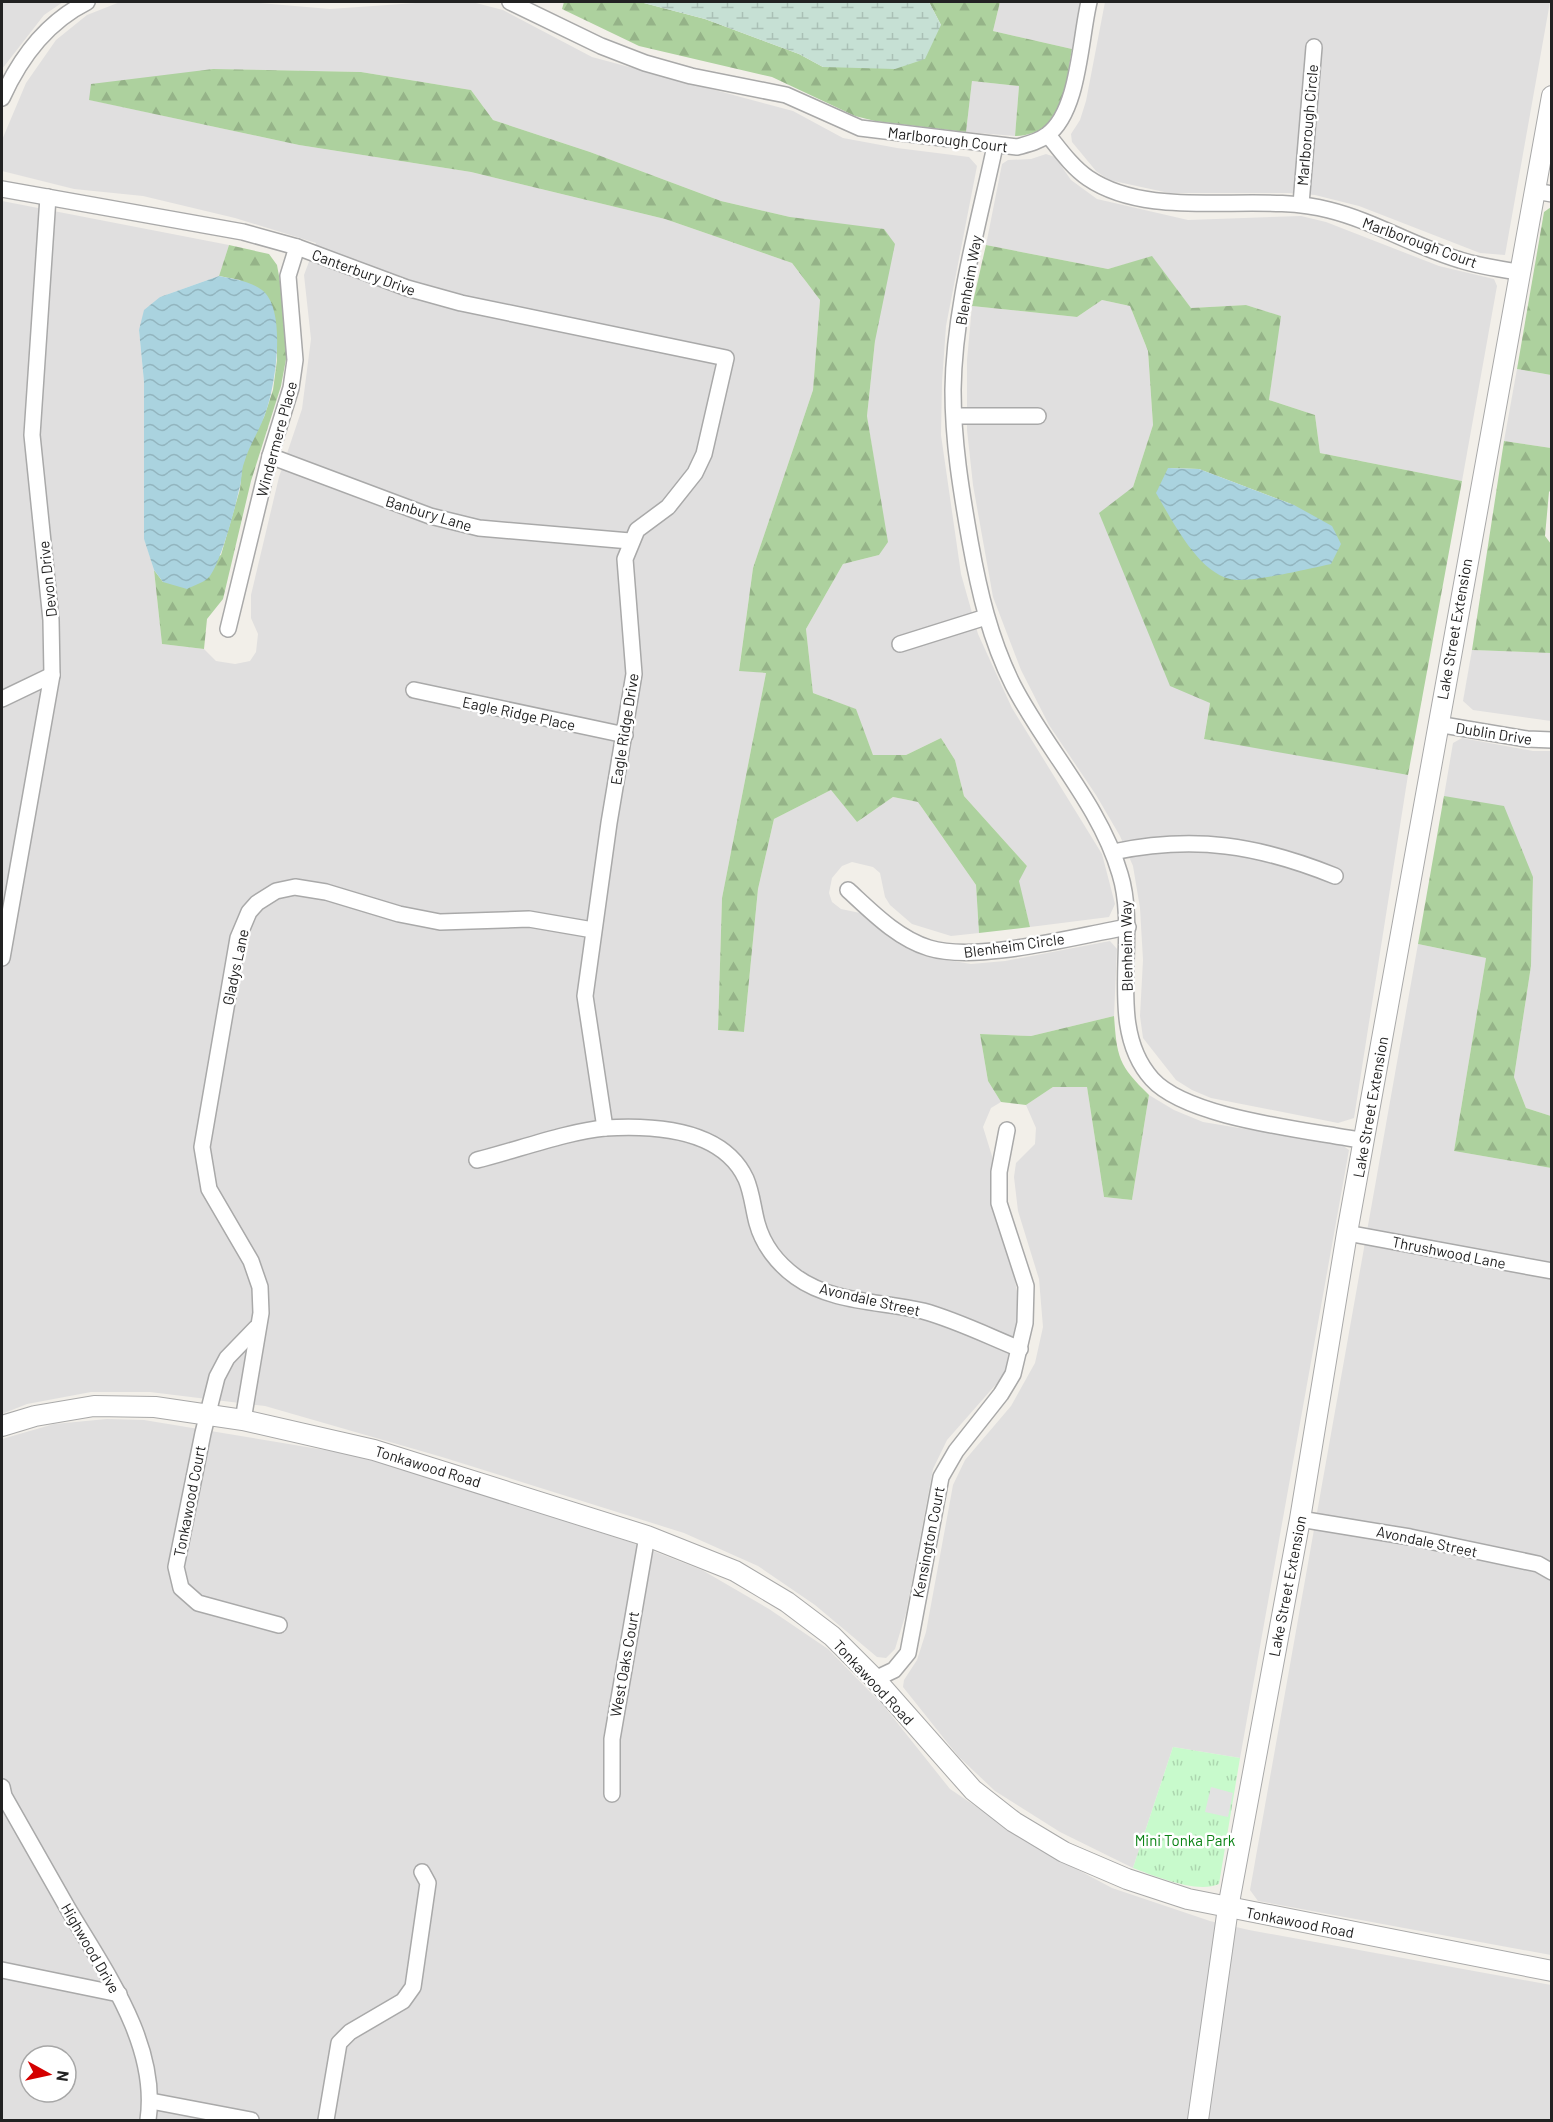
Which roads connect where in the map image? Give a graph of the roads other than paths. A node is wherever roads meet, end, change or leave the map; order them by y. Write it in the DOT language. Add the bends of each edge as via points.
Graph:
graph roads {
  1 [pos="87,2"];
  2 [pos="510,2"];
  3 [pos="1089,2"];
  4 [pos="1314,47"];
  5 [pos="1551,96"];
  6 [pos="2,98"];
  7 [pos="1048,135"];
  8 [pos="995,146"];
  9 [pos="2,189"];
  10 [pos="1543,193"];
  11 [pos="48,197"];
  12 [pos="1301,204"];
  13 [pos="297,248"];
  14 [pos="1518,272"];
  15 [pos="955,416"];
  16 [pos="1038,416"];
  17 [pos="270,456"];
  18 [pos="630,541"];
  19 [pos="986,617"];
  20 [pos="228,629"];
  21 [pos="900,644"];
  22 [pos="52,675"];
  23 [pos="414,690"];
  24 [pos="2,699"];
  25 [pos="1437,724"];
  26 [pos="625,735"];
  27 [pos="1551,740"];
  28 [pos="1113,852"];
  29 [pos="1335,876"];
  30 [pos="848,890"];
  31 [pos="1128,927"];
  32 [pos="593,930"];
  33 [pos="2,958"];
  34 [pos="605,1128"];
  35 [pos="1007,1130"];
  36 [pos="1364,1141"];
  37 [pos="477,1160"];
  38 [pos="1347,1233"];
  39 [pos="1551,1271"];
  40 [pos="256,1328"];
  41 [pos="1020,1349"];
  42 [pos="207,1414"];
  43 [pos="243,1420"];
  44 [pos="2,1426"];
  45 [pos="1300,1519"];
  46 [pos="647,1536"];
  47 [pos="1551,1572"];
  48 [pos="279,1625"];
  49 [pos="875,1679"];
  50 [pos="2,1786"];
  51 [pos="612,1794"];
  52 [pos="422,1872"];
  53 [pos="1228,1908"];
  54 [pos="2,1970"];
  55 [pos="1551,1971"];
  56 [pos="119,1994"];
  57 [pos="151,2102"];
  58 [pos="148,2121"];
  59 [pos="252,2121"];
  60 [pos="326,2121"];
  61 [pos="1198,2121"];
  1 -- 6 [label="street" via="52,25 29,50"];
  2 -- 8 [label="street, Marlborough Court" via="645,63 786,95 860,128"];
  3 -- 7 [label="street" via="1071,98"];
  4 -- 12 [label="street, Marlborough Circle"];
  5 -- 10 [label="street, Lake Street Extension"];
  7 -- 8 [label="street, Marlborough Court" via="1017,147"];
  7 -- 12 [label="street, Marlborough Court" via="1086,177 1122,194 1185,204"];
  8 -- 15 [label="street, Blenheim Way" via="956,346"];
  9 -- 11 [label="street, Canterbury Drive"];
  10 -- 14 [label="street, Lake Street Extension"];
  11 -- 13 [label="street, Canterbury Drive" via="243,232"];
  11 -- 22 [label="street, Devon Drive" via="32,435 51,620"];
  12 -- 14 [label="street, Marlborough Court" via="1359,220 1459,260"];
  13 -- 17 [label="street, Windermere Place" via="288,276 295,360 291,388"];
  13 -- 18 [label="street, Canterbury Drive" via="461,303 726,358 704,454 695,473 668,507 637,530"];
  14 -- 25 [label="street, Lake Street Extension"];
  15 -- 16 [label="street"];
  15 -- 19 [label="street, Blenheim Way" via="959,481"];
  17 -- 18 [label="street, Banbury Lane" via="440,519 480,528"];
  17 -- 20 [label="street, Windermere Place"];
  18 -- 26 [label="street, Eagle Ridge Drive" via="624,576 634,674"];
  19 -- 21 [label="street"];
  19 -- 28 [label="street, Blenheim Way" via="1013,685"];
  22 -- 24 [label="street"];
  22 -- 33 [label="street, Devon Drive"];
  23 -- 26 [label="street, Eagle Ridge Place"];
  25 -- 27 [label="street, Dublin Drive"];
  25 -- 36 [label="street, Lake Street Extension"];
  26 -- 32 [label="street, Eagle Ridge Drive"];
  28 -- 29 [label="street" via="1144,845 1223,843 1261,850"];
  28 -- 31 [label="street, Blenheim Way" via="1128,906"];
  30 -- 31 [label="street, Blenheim Circle" via="903,936 928,948 956,953 984,952"];
  31 -- 36 [label="street, Blenheim Way" via="1128,1029 1131,1045 1152,1079 1186,1103 1211,1111"];
  32 -- 34 [label="street, Eagle Ridge Drive" via="585,996"];
  32 -- 40 [label="street, Gladys Lane" via="529,919 419,919 307,888 276,891 249,912 238,938 202,1147 215,1203 257,1275 262,1300"];
  34 -- 37 [label="street, Avondale Street"];
  34 -- 41 [label="street, Avondale Street" via="660,1130 697,1137 729,1154 749,1185 766,1245 797,1278 817,1289 929,1313"];
  35 -- 41 [label="street, Kensington Court" via="998,1187 999,1203 1028,1298"];
  36 -- 38 [label="street, Lake Street Extension"];
  38 -- 39 [label="street, Thrushwood Lane"];
  38 -- 45 [label="street, Lake Street Extension"];
  40 -- 42 [label="street" via="220,1367"];
  40 -- 43 [label="street, Gladys Lane"];
  41 -- 49 [label="street, Kensington Court" via="1013,1374 1001,1394 956,1451 941,1477 908,1653 894,1670"];
  42 -- 43 [label="street, Tonkawood Road"];
  42 -- 44 [label="street, Tonkawood Road" via="133,1405 94,1406"];
  42 -- 48 [label="street, Tonkawood Court" via="177,1578 188,1597 198,1603"];
  43 -- 46 [label="street, Tonkawood Road" via="374,1450"];
  45 -- 47 [label="street, Avondale Street" via="1422,1539 1538,1564"];
  45 -- 53 [label="street, Lake Street Extension"];
  46 -- 49 [label="street, Tonkawood Road" via="735,1571 787,1602 832,1636"];
  46 -- 51 [label="street, West Oaks Court" via="613,1729"];
  49 -- 53 [label="street, Tonkawood Road" via="973,1790 1014,1822 1064,1852 1127,1879"];
  50 -- 56 [label="street, Highwood Drive"];
  52 -- 60 [label="street" via="428,1882 413,1987 403,2001 350,2032 339,2043"];
  53 -- 55 [label="street, Tonkawood Road"];
  53 -- 61 [label="street, Lake Street Extension"];
  54 -- 56 [label="street"];
  56 -- 57 [label="street, Highwood Drive" via="143,2060"];
  57 -- 58 [label="street, Highwood Drive"];
  57 -- 59 [label="street"];
}
